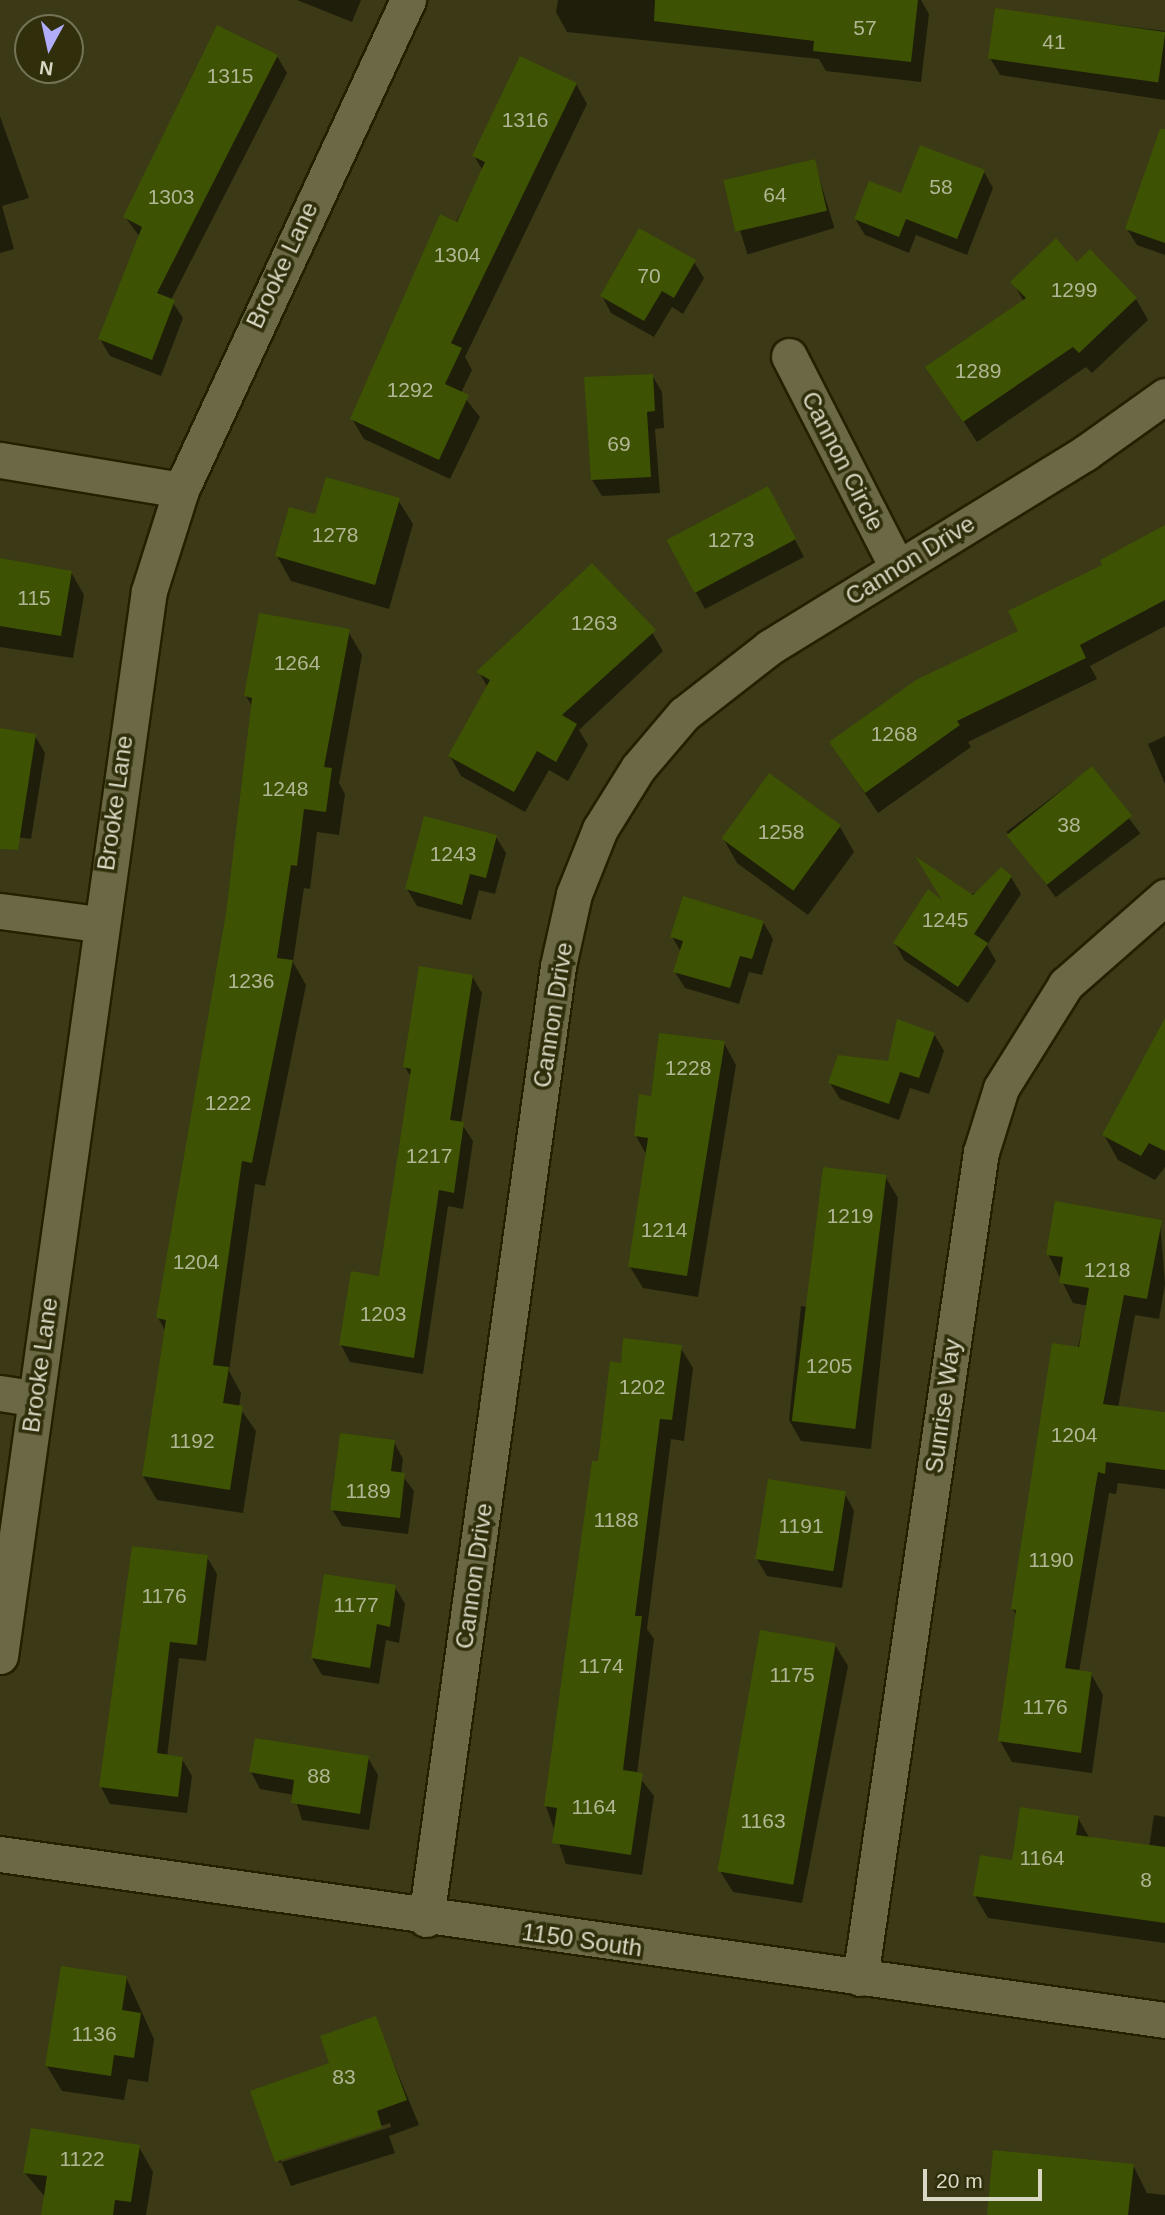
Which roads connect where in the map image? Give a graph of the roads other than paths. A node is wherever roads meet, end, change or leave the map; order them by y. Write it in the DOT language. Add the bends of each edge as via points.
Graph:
graph roads {
  1 [pos="408,0"];
  2 [pos="789,356"];
  3 [pos="1165,396"];
  4 [pos="0,460"];
  5 [pos="181,490"];
  6 [pos="897,567"];
  7 [pos="1165,897"];
  8 [pos="0,911"];
  9 [pos="98,924"];
  10 [pos="0,1393"];
  11 [pos="36,1399"];
  12 [pos="0,1656"];
  13 [pos="0,1854"];
  14 [pos="426,1919"];
  15 [pos="860,1978"];
  16 [pos="1165,2020"];
  1 -- 5 [label="street, Brooke Lane"];
  2 -- 6 [label="street, Cannon Circle"];
  3 -- 6 [label="street, Cannon Drive" via="1085,453"];
  4 -- 5 [label="street"];
  5 -- 9 [label="street, Brooke Lane" via="149,591"];
  6 -- 14 [label="street, Cannon Drive" via="770,648 684,715 638,768 600,829 574,894 558,966"];
  7 -- 15 [label="street, Sunrise Way" via="1066,984 1001,1088 981,1152"];
  8 -- 9 [label="street"];
  9 -- 11 [label="street, Brooke Lane"];
  10 -- 11 [label="street"];
  11 -- 12 [label="street, Brooke Lane"];
  13 -- 14 [label="street, 1150 South"];
  14 -- 15 [label="street, 1150 South"];
  15 -- 16 [label="street, 1150 South"];
}
